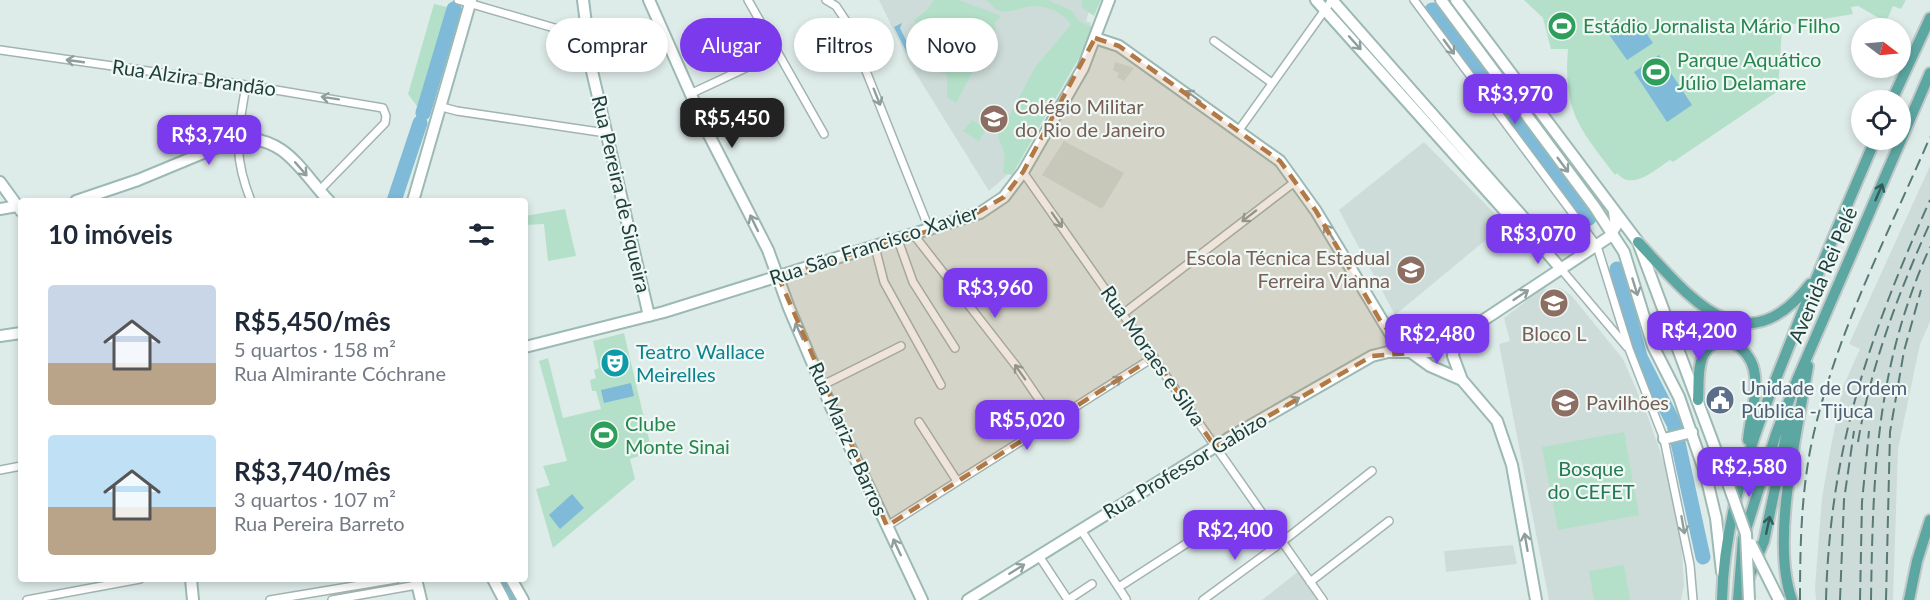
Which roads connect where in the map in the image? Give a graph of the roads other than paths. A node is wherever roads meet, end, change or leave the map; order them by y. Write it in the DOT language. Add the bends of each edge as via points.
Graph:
graph roads {
  1 [pos="583,0"];
  2 [pos="649,0"];
  3 [pos="826,0"];
  4 [pos="1108,0"];
  5 [pos="1316,0"];
  6 [pos="1332,0"];
  7 [pos="1414,0"];
  8 [pos="1441,0"];
  9 [pos="1456,0"];
  10 [pos="465,1"];
  11 [pos="749,1"];
  12 [pos="1324,10"];
  13 [pos="585,18"];
  14 [pos="657,18"];
  15 [pos="1930,18"];
  16 [pos="546,24"];
  17 [pos="1095,38"];
  18 [pos="1214,40"];
  19 [pos="668,43"];
  20 [pos="0,50"];
  21 [pos="594,72"];
  22 [pos="737,72"];
  23 [pos="1930,73"];
  24 [pos="1272,83"];
  25 [pos="246,85"];
  26 [pos="1897,90"];
  27 [pos="690,94"];
  28 [pos="1417,104"];
  29 [pos="442,107"];
  30 [pos="1239,130"];
  31 [pos="606,133"];
  32 [pos="824,134"];
  33 [pos="237,139"];
  34 [pos="1871,150"];
  35 [pos="1023,172"];
  36 [pos="1296,181"];
  37 [pos="0,182"];
  38 [pos="319,191"];
  39 [pos="85,198"];
  40 [pos="250,198"];
  41 [pos="326,198"];
  42 [pos="414,198"];
  43 [pos="18,208"];
  44 [pos="0,209"];
  45 [pos="18,209"];
  46 [pos="1614,212"];
  47 [pos="930,231"];
  48 [pos="1613,233"];
  49 [pos="914,235"];
  50 [pos="898,240"];
  51 [pos="1638,242"];
  52 [pos="1597,246"];
  53 [pos="875,247"];
  54 [pos="1561,269"];
  55 [pos="1817,274"];
  56 [pos="778,276"];
  57 [pos="1124,313"];
  58 [pos="649,316"];
  59 [pos="18,333"];
  60 [pos="0,336"];
  61 [pos="1455,339"];
  62 [pos="528,346"];
  63 [pos="901,346"];
  64 [pos="955,348"];
  65 [pos="1629,349"];
  66 [pos="1810,352"];
  67 [pos="1408,353"];
  68 [pos="1154,357"];
  69 [pos="1462,380"];
  70 [pos="1797,380"];
  71 [pos="823,385"];
  72 [pos="941,385"];
  73 [pos="1698,400"];
  74 [pos="1053,420"];
  75 [pos="919,422"];
  76 [pos="1687,434"];
  77 [pos="1667,438"];
  78 [pos="1215,447"];
  79 [pos="1746,461"];
  80 [pos="18,467"];
  81 [pos="0,470"];
  82 [pos="1372,471"];
  83 [pos="957,481"];
  84 [pos="1930,520"];
  85 [pos="1389,521"];
  86 [pos="887,526"];
  87 [pos="1081,530"];
  88 [pos="1746,534"];
  89 [pos="1195,538"];
  90 [pos="1282,542"];
  91 [pos="1039,556"];
  92 [pos="1723,575"];
  93 [pos="124,582"];
  94 [pos="191,582"];
  95 [pos="378,582"];
  96 [pos="416,582"];
  97 [pos="495,582"];
  98 [pos="514,582"];
  99 [pos="1310,582"];
  100 [pos="1092,584"];
  101 [pos="1119,587"];
  102 [pos="1126,599"];
  103 [pos="1742,599"];
  104 [pos="27,600"];
  105 [pos="193,600"];
  106 [pos="270,600"];
  107 [pos="332,600"];
  108 [pos="421,600"];
  109 [pos="504,600"];
  110 [pos="523,600"];
  111 [pos="922,600"];
  112 [pos="968,600"];
  113 [pos="1068,600"];
  114 [pos="1203,600"];
  115 [pos="1323,600"];
  116 [pos="1536,600"];
  117 [pos="1693,600"];
  118 [pos="1722,600"];
  119 [pos="1779,600"];
  120 [pos="1792,600"];
  121 [pos="1909,600"];
  1 -- 13 [label="street, Rua Pereira de Siqueira"];
  2 -- 14 [label="street, Rua Mariz e Barros"];
  3 -- 47 [label="street, one-way" via="836,6 846,21"];
  4 -- 17 [label="street, Rua São Francisco Xavier"];
  5 -- 12 [label="street"];
  6 -- 12 [label="street"];
  6 -- 28 [label="street"];
  7 -- 52 [label="street, one-way"];
  8 -- 48 [label="street, one-way"];
  9 -- 46 [label="street"];
  10 -- 16 [label="street"];
  10 -- 29 [label="street"];
  11 -- 32 [label="street"];
  12 -- 24 [label="street"];
  12 -- 28 [label="street, one-way"];
  15 -- 26 [label="main road"];
  30 -- 17 [label="street, one-way" via="1119,45"];
  17 -- 35 [label="street, Rua São Francisco Xavier" via="1083,68"];
  18 -- 24 [label="street"];
  19 -- 27 [label="street, Rua Mariz e Barros"];
  25 -- 20 [label="street, Rua Alzira Brandão, one-way"];
  21 -- 31 [label="street, Rua Pereira de Siqueira"];
  22 -- 27 [label="street"];
  66 -- 23 [label="main road, Avenida Rei Pelé, one-way"];
  24 -- 30 [label="street"];
  25 -- 33 [label="street"];
  38 -- 25 [label="street, Rua Alzira Brandão, one-way" via="385,123 386,112 377,105"];
  56 -- 27 [label="street, Rua Mariz e Barros, one-way"];
  28 -- 54 [label="street" via="1522,230"];
  29 -- 31 [label="street"];
  29 -- 42 [label="street"];
  30 -- 36 [label="street" via="1280,161"];
  31 -- 58 [label="street, Rua Pereira de Siqueira"];
  33 -- 38 [label="street, one-way" via="261,140 280,147"];
  33 -- 39 [label="street"];
  33 -- 40 [label="street" via="238,165"];
  34 -- 55 [label="main road, Avenida Rei Pelé"];
  35 -- 47 [label="street, Rua São Francisco Xavier" via="1004,196 980,213"];
  35 -- 57 [label="street, Rua Moraes e Silva, one-way"];
  36 -- 57 [label="street, one-way"];
  67 -- 36 [label="street, one-way" via="1381,322"];
  37 -- 43 [label="street"];
  38 -- 41 [label="street"];
  44 -- 45 [label="street"];
  46 -- 48 [label="street"];
  46 -- 51 [label="street"];
  47 -- 49 [label="street, Rua São Francisco Xavier"];
  48 -- 52 [label="street, Rua Professor Gabizo"];
  48 -- 76 [label="street, one-way" via="1624,252 1657,355 1679,397"];
  49 -- 50 [label="street, Rua São Francisco Xavier"];
  74 -- 49 [label="street, one-way" via="1017,367"];
  50 -- 53 [label="street, Rua São Francisco Xavier"];
  50 -- 64 [label="street" via="913,282"];
  51 -- 55 [label="main road" via="1695,302 1711,314 1733,322 1754,323 1779,315"];
  51 -- 73 [label="street"];
  52 -- 54 [label="street, Rua Professor Gabizo"];
  52 -- 65 [label="street"];
  53 -- 56 [label="street, Rua São Francisco Xavier"];
  53 -- 72 [label="street" via="884,282"];
  61 -- 54 [label="street, Rua Professor Gabizo, one-way"];
  54 -- 65 [label="street"];
  55 -- 79 [label="main road, Avenida Rei Pelé"];
  56 -- 58 [label="street, Rua São Francisco Xavier"];
  71 -- 56 [label="street, Rua Mariz e Barros, one-way"];
  57 -- 68 [label="street, Rua Moraes e Silva"];
  58 -- 62 [label="street, Rua São Francisco Xavier"];
  59 -- 60 [label="street"];
  61 -- 67 [label="street, Rua Professor Gabizo" via="1430,352"];
  61 -- 69 [label="street" via="1453,356"];
  63 -- 71 [label="street"];
  65 -- 77 [label="street"];
  66 -- 70 [label="main road, Avenida Rei Pelé"];
  66 -- 120 [label="main road" via="1791,478 1785,550 1786,580"];
  67 -- 69 [label="street"];
  78 -- 67 [label="street, Rua Professor Gabizo, one-way" via="1372,356"];
  74 -- 68 [label="street, one-way"];
  68 -- 78 [label="street, Rua Moraes e Silva"];
  116 -- 69 [label="street, one-way" via="1505,439 1497,421"];
  103 -- 70 [label="main road, one-way" via="1761,552"];
  70 -- 103 [label="main road, Avenida Rei Pelé" via="1743,539"];
  71 -- 86 [label="street, Rua Mariz e Barros"];
  73 -- 79 [label="main road" via="1704,354 1722,341 1737,343 1750,357 1755,386"];
  73 -- 88 [label="street, bridge"];
  74 -- 83 [label="street"];
  75 -- 83 [label="street"];
  76 -- 77 [label="street"];
  76 -- 92 [label="street" via="1713,501"];
  77 -- 117 [label="street, one-way"];
  78 -- 87 [label="street, Rua Professor Gabizo"];
  78 -- 90 [label="street, Rua Moraes e Silva"];
  79 -- 92 [label="main road, Avenida Rei Pelé" via="1731,520"];
  80 -- 81 [label="street"];
  82 -- 90 [label="street"];
  83 -- 86 [label="street"];
  84 -- 121 [label="main road"];
  85 -- 99 [label="street"];
  111 -- 86 [label="street, Rua Mariz e Barros, one-way"];
  87 -- 91 [label="street, Rua Professor Gabizo"];
  87 -- 101 [label="street"];
  88 -- 103 [label="street, bridge"];
  88 -- 119 [label="street, bridge"];
  89 -- 101 [label="street"];
  90 -- 99 [label="street, Rua Moraes e Silva"];
  90 -- 114 [label="street"];
  112 -- 91 [label="street, Rua Professor Gabizo, one-way"];
  91 -- 113 [label="street"];
  92 -- 118 [label="main road, Avenida Rei Pelé"];
  93 -- 104 [label="street"];
  94 -- 105 [label="street"];
  95 -- 106 [label="street"];
  96 -- 107 [label="street"];
  96 -- 108 [label="street"];
  97 -- 109 [label="street"];
  98 -- 110 [label="street"];
  99 -- 115 [label="street, Rua Moraes e Silva"];
  100 -- 113 [label="street"];
  101 -- 102 [label="street"];
}
